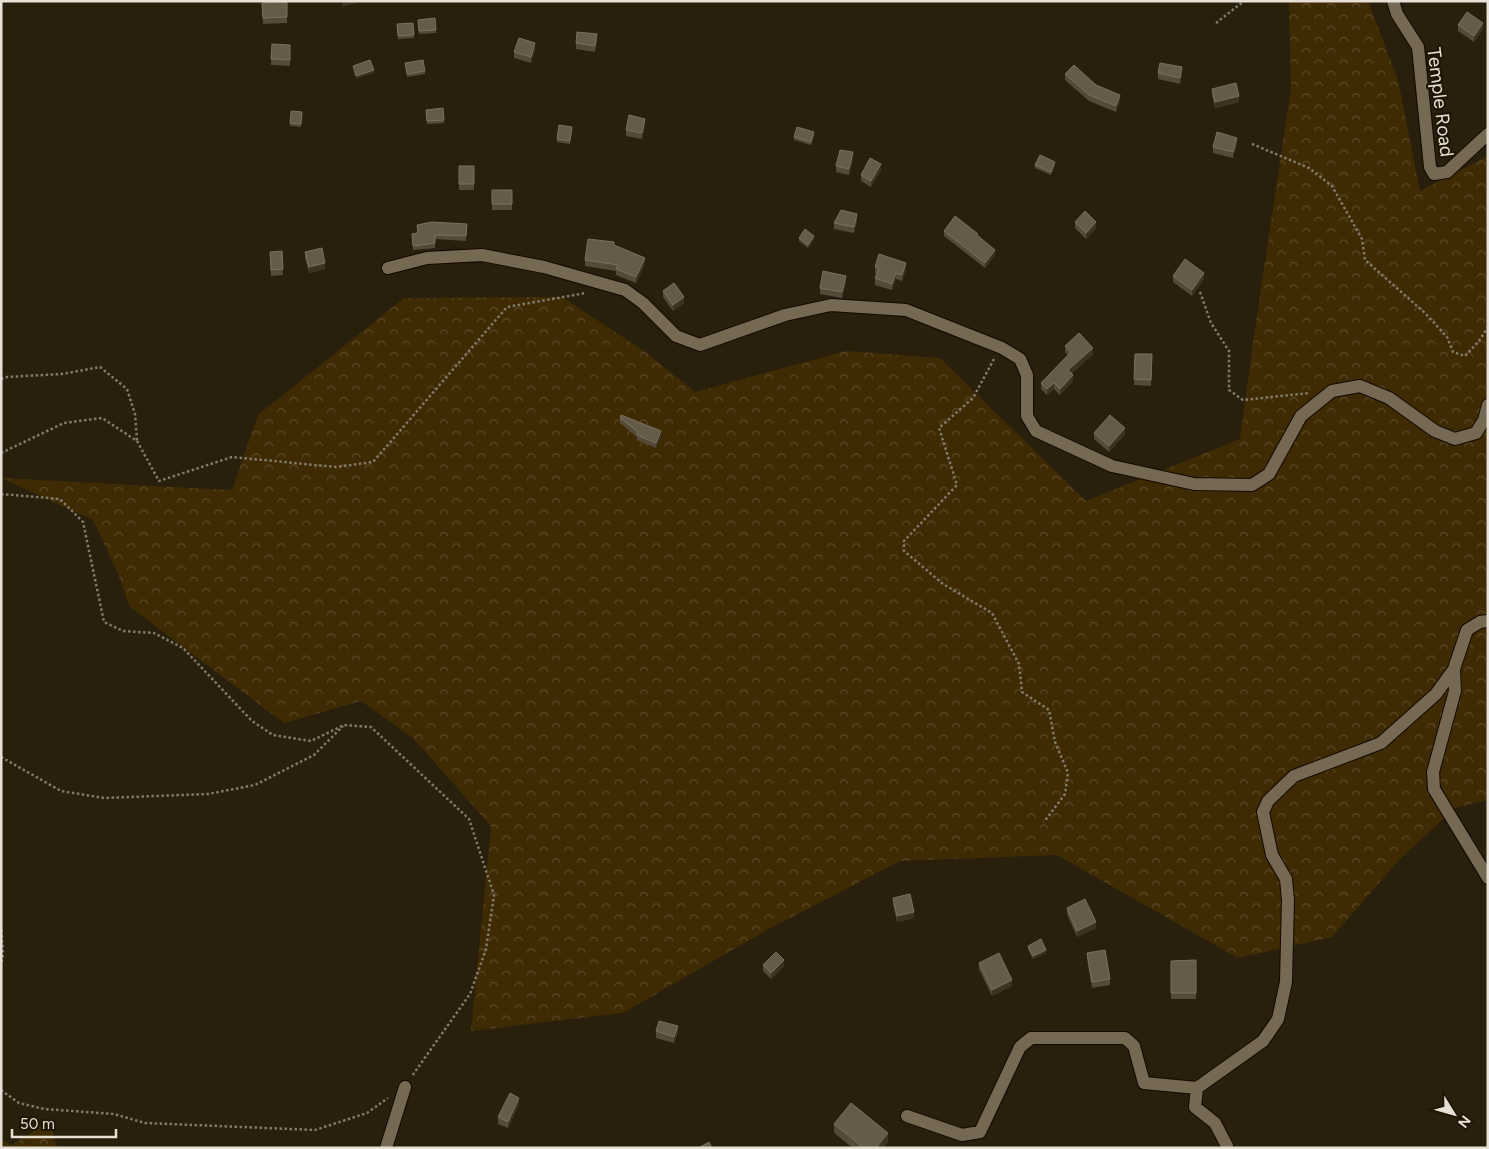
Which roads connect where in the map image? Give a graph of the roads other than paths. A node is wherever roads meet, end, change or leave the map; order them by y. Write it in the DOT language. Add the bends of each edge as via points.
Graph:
graph roads {
  1 [pos="1393,1"];
  2 [pos="1488,134"];
  3 [pos="388,268"];
  4 [pos="1488,405"];
  5 [pos="1488,621"];
  6 [pos="1454,670"];
  7 [pos="1488,878"];
  8 [pos="405,1087"];
  9 [pos="1197,1088"];
  10 [pos="907,1116"];
  11 [pos="386,1148"];
  12 [pos="1227,1148"];
  1 -- 2 [label="street, Temple Road" via="1397,14 1418,47 1430,167 1434,174 1447,172"];
  3 -- 4 [label="street" via="427,258 482,255 544,266 625,290 676,336 700,345 785,315 831,305 906,310 1002,348 1020,359 1027,375 1027,416 1036,431 1112,466 1194,484 1252,485 1264,478 1301,416 1332,391 1360,386 1388,398 1435,431 1455,439 1476,433"];
  5 -- 6 [label="street" via="1466,630"];
  6 -- 7 [label="street" via="1455,691 1433,772 1434,789"];
  6 -- 9 [label="street" via="1436,694 1381,743 1294,776 1268,801 1263,812 1272,855 1286,879 1288,900 1286,982 1278,1019 1263,1041"];
  8 -- 11 [label="street"];
  9 -- 10 [label="street" via="1144,1083 1134,1046 1125,1038 1031,1038 1020,1047 980,1132 962,1135"];
  9 -- 12 [label="street" via="1195,1107 1215,1123"];
}
